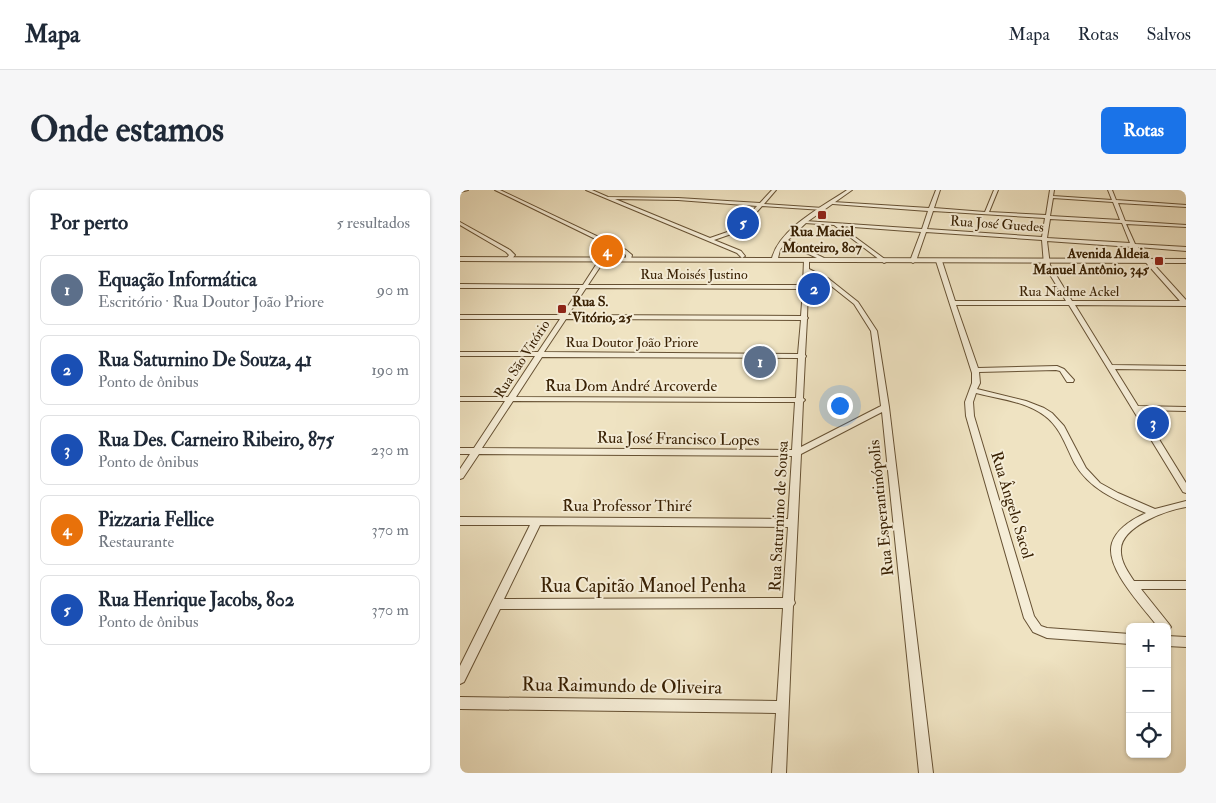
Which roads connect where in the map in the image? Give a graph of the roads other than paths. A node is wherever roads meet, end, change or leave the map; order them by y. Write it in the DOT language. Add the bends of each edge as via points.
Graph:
graph roads {
  1 [pos="466,190"];
  2 [pos="497,190"];
  3 [pos="588,190"];
  4 [pos="774,190"];
  5 [pos="850,190"];
  6 [pos="938,190"];
  7 [pos="996,190"];
  8 [pos="1110,190"];
  9 [pos="460,191"];
  10 [pos="1051,194"];
  11 [pos="607,198"];
  12 [pos="1114,201"];
  13 [pos="833,202"];
  14 [pos="762,205"];
  15 [pos="1186,206"];
  16 [pos="823,209"];
  17 [pos="931,209"];
  18 [pos="987,212"];
  19 [pos="1047,216"];
  20 [pos="806,222"];
  21 [pos="1122,222"];
  22 [pos="460,224"];
  23 [pos="835,224"];
  24 [pos="1186,226"];
  25 [pos="924,230"];
  26 [pos="1044,239"];
  27 [pos="709,240"];
  28 [pos="784,240"];
  29 [pos="1133,245"];
  30 [pos="798,248"];
  31 [pos="1186,249"];
  32 [pos="460,254"];
  33 [pos="774,255"];
  34 [pos="742,256"];
  35 [pos="510,257"];
  36 [pos="604,257"];
  37 [pos="629,257"];
  38 [pos="807,258"];
  39 [pos="460,259"];
  40 [pos="823,259"];
  41 [pos="884,261"];
  42 [pos="913,261"];
  43 [pos="939,261"];
  44 [pos="1045,261"];
  45 [pos="1147,261"];
  46 [pos="1186,261"];
  47 [pos="808,271"];
  48 [pos="460,286"];
  49 [pos="585,286"];
  50 [pos="807,287"];
  51 [pos="952,303"];
  52 [pos="1069,303"];
  53 [pos="1186,304"];
  54 [pos="460,317"];
  55 [pos="564,317"];
  56 [pos="805,318"];
  57 [pos="460,354"];
  58 [pos="540,354"];
  59 [pos="803,356"];
  60 [pos="1110,368"];
  61 [pos="1186,368"];
  62 [pos="974,370"];
  63 [pos="1070,380"];
  64 [pos="973,390"];
  65 [pos="460,399"];
  66 [pos="511,399"];
  67 [pos="802,400"];
  68 [pos="885,407"];
  69 [pos="1136,408"];
  70 [pos="1186,409"];
  71 [pos="460,450"];
  72 [pos="477,451"];
  73 [pos="798,452"];
  74 [pos="460,476"];
  75 [pos="1186,490"];
  76 [pos="1186,504"];
  77 [pos="1154,512"];
  78 [pos="460,521"];
  79 [pos="537,521"];
  80 [pos="793,523"];
  81 [pos="1132,585"];
  82 [pos="1186,585"];
  83 [pos="790,603"];
  84 [pos="496,604"];
  85 [pos="1162,623"];
  86 [pos="1126,640"];
  87 [pos="460,678"];
  88 [pos="460,703"];
  89 [pos="783,707"];
  90 [pos="779,773"];
  91 [pos="926,773"];
  1 -- 9 [label="street"];
  2 -- 37 [label="street"];
  3 -- 11 [label="street"];
  4 -- 14 [label="street"];
  5 -- 13 [label="street"];
  6 -- 17 [label="street"];
  7 -- 18 [label="street"];
  8 -- 12 [label="street"];
  10 -- 12 [label="street"];
  10 -- 19 [label="street"];
  11 -- 14 [label="street" via="671,198"];
  11 -- 27 [label="street"];
  12 -- 15 [label="street"];
  12 -- 21 [label="street"];
  13 -- 16 [label="street"];
  13 -- 17 [label="street"];
  14 -- 16 [label="street"];
  14 -- 27 [label="street" via="738,230"];
  16 -- 20 [label="street"];
  17 -- 18 [label="street"];
  17 -- 25 [label="street"];
  18 -- 19 [label="street"];
  19 -- 21 [label="street"];
  19 -- 26 [label="street"];
  20 -- 23 [label="street, Rua José Guedes"];
  20 -- 28 [label="street"];
  21 -- 24 [label="street"];
  21 -- 29 [label="street"];
  22 -- 35 [label="street"];
  23 -- 25 [label="street, Rua José Guedes"];
  23 -- 41 [label="street"];
  25 -- 26 [label="street, Rua José Guedes"];
  25 -- 42 [label="street"];
  26 -- 29 [label="street, Rua José Guedes"];
  26 -- 44 [label="street"];
  27 -- 34 [label="street"];
  28 -- 30 [label="street"];
  28 -- 33 [label="street"];
  29 -- 31 [label="street, Rua José Guedes"];
  29 -- 45 [label="street"];
  30 -- 33 [label="street"];
  30 -- 38 [label="street"];
  30 -- 40 [label="street"];
  32 -- 35 [label="street"];
  33 -- 34 [label="street"];
  33 -- 37 [label="street"];
  33 -- 38 [label="street"];
  34 -- 37 [label="street"];
  35 -- 36 [label="street"];
  35 -- 39 [label="street"];
  36 -- 37 [label="street"];
  36 -- 49 [label="street, Rua São Vitório"];
  38 -- 40 [label="street"];
  38 -- 47 [label="street, Rua Saturnino de Sousa"];
  40 -- 41 [label="street"];
  41 -- 42 [label="street"];
  42 -- 43 [label="street"];
  43 -- 44 [label="street"];
  43 -- 51 [label="street"];
  44 -- 45 [label="street"];
  44 -- 52 [label="street"];
  45 -- 46 [label="street"];
  45 -- 53 [label="street"];
  47 -- 50 [label="street, Rua Saturnino de Sousa"];
  47 -- 68 [label="street, Rua Esperantinópolis" via="827,280 856,303 869,321 877,346"];
  48 -- 49 [label="street, Rua Moisés Justino"];
  49 -- 50 [label="street, Rua Moisés Justino"];
  49 -- 55 [label="street, Rua São Vitório"];
  50 -- 56 [label="street, Rua Saturnino de Sousa"];
  51 -- 52 [label="street, Rua Nadme Ackel"];
  51 -- 62 [label="street"];
  52 -- 53 [label="street, Rua Nadme Ackel"];
  52 -- 60 [label="street"];
  54 -- 55 [label="street"];
  55 -- 56 [label="street"];
  55 -- 58 [label="street, Rua São Vitório"];
  56 -- 59 [label="street, Rua Saturnino de Sousa"];
  57 -- 58 [label="street, Rua Doutor João Priore"];
  58 -- 59 [label="street, Rua Doutor João Priore"];
  58 -- 66 [label="street, Rua São Vitório"];
  59 -- 67 [label="street, Rua Saturnino de Sousa"];
  60 -- 61 [label="street"];
  60 -- 69 [label="street"];
  62 -- 63 [label="street" via="1057,368"];
  62 -- 64 [label="street, Rua Ângelo Sacol" via="977,379"];
  64 -- 77 [label="street" via="1045,412 1056,420 1082,469 1094,483"];
  64 -- 86 [label="street, Rua Ângelo Sacol" via="969,402 977,440 1029,618 1036,628 1047,632"];
  65 -- 66 [label="street, Rua Dom André Arcoverde"];
  66 -- 67 [label="street, Rua Dom André Arcoverde"];
  66 -- 72 [label="street, Rua São Vitório"];
  67 -- 73 [label="street, Rua Saturnino de Sousa"];
  68 -- 73 [label="street, Rua José Francisco Lopes"];
  68 -- 91 [label="street, Rua Esperantinópolis"];
  69 -- 70 [label="street"];
  69 -- 75 [label="street"];
  71 -- 72 [label="street, Rua José Francisco Lopes"];
  72 -- 73 [label="street, Rua José Francisco Lopes" via="768,455"];
  72 -- 74 [label="street, Rua São Vitório"];
  73 -- 80 [label="street, Rua Saturnino de Sousa"];
  76 -- 77 [label="street"];
  77 -- 81 [label="street" via="1128,528 1116,545 1119,564"];
  78 -- 79 [label="street, Rua Professor Thiré"];
  79 -- 80 [label="street, Rua Professor Thiré"];
  79 -- 84 [label="street"];
  80 -- 83 [label="street, Rua Saturnino de Sousa"];
  81 -- 82 [label="street"];
  81 -- 85 [label="street"];
  83 -- 84 [label="street, Rua Capitão Manoel Penha"];
  83 -- 89 [label="street, Rua Saturnino de Sousa"];
  84 -- 87 [label="street"];
  88 -- 89 [label="street, Rua Raimundo de Oliveira"];
  89 -- 90 [label="street, Rua Saturnino de Sousa"];
}
